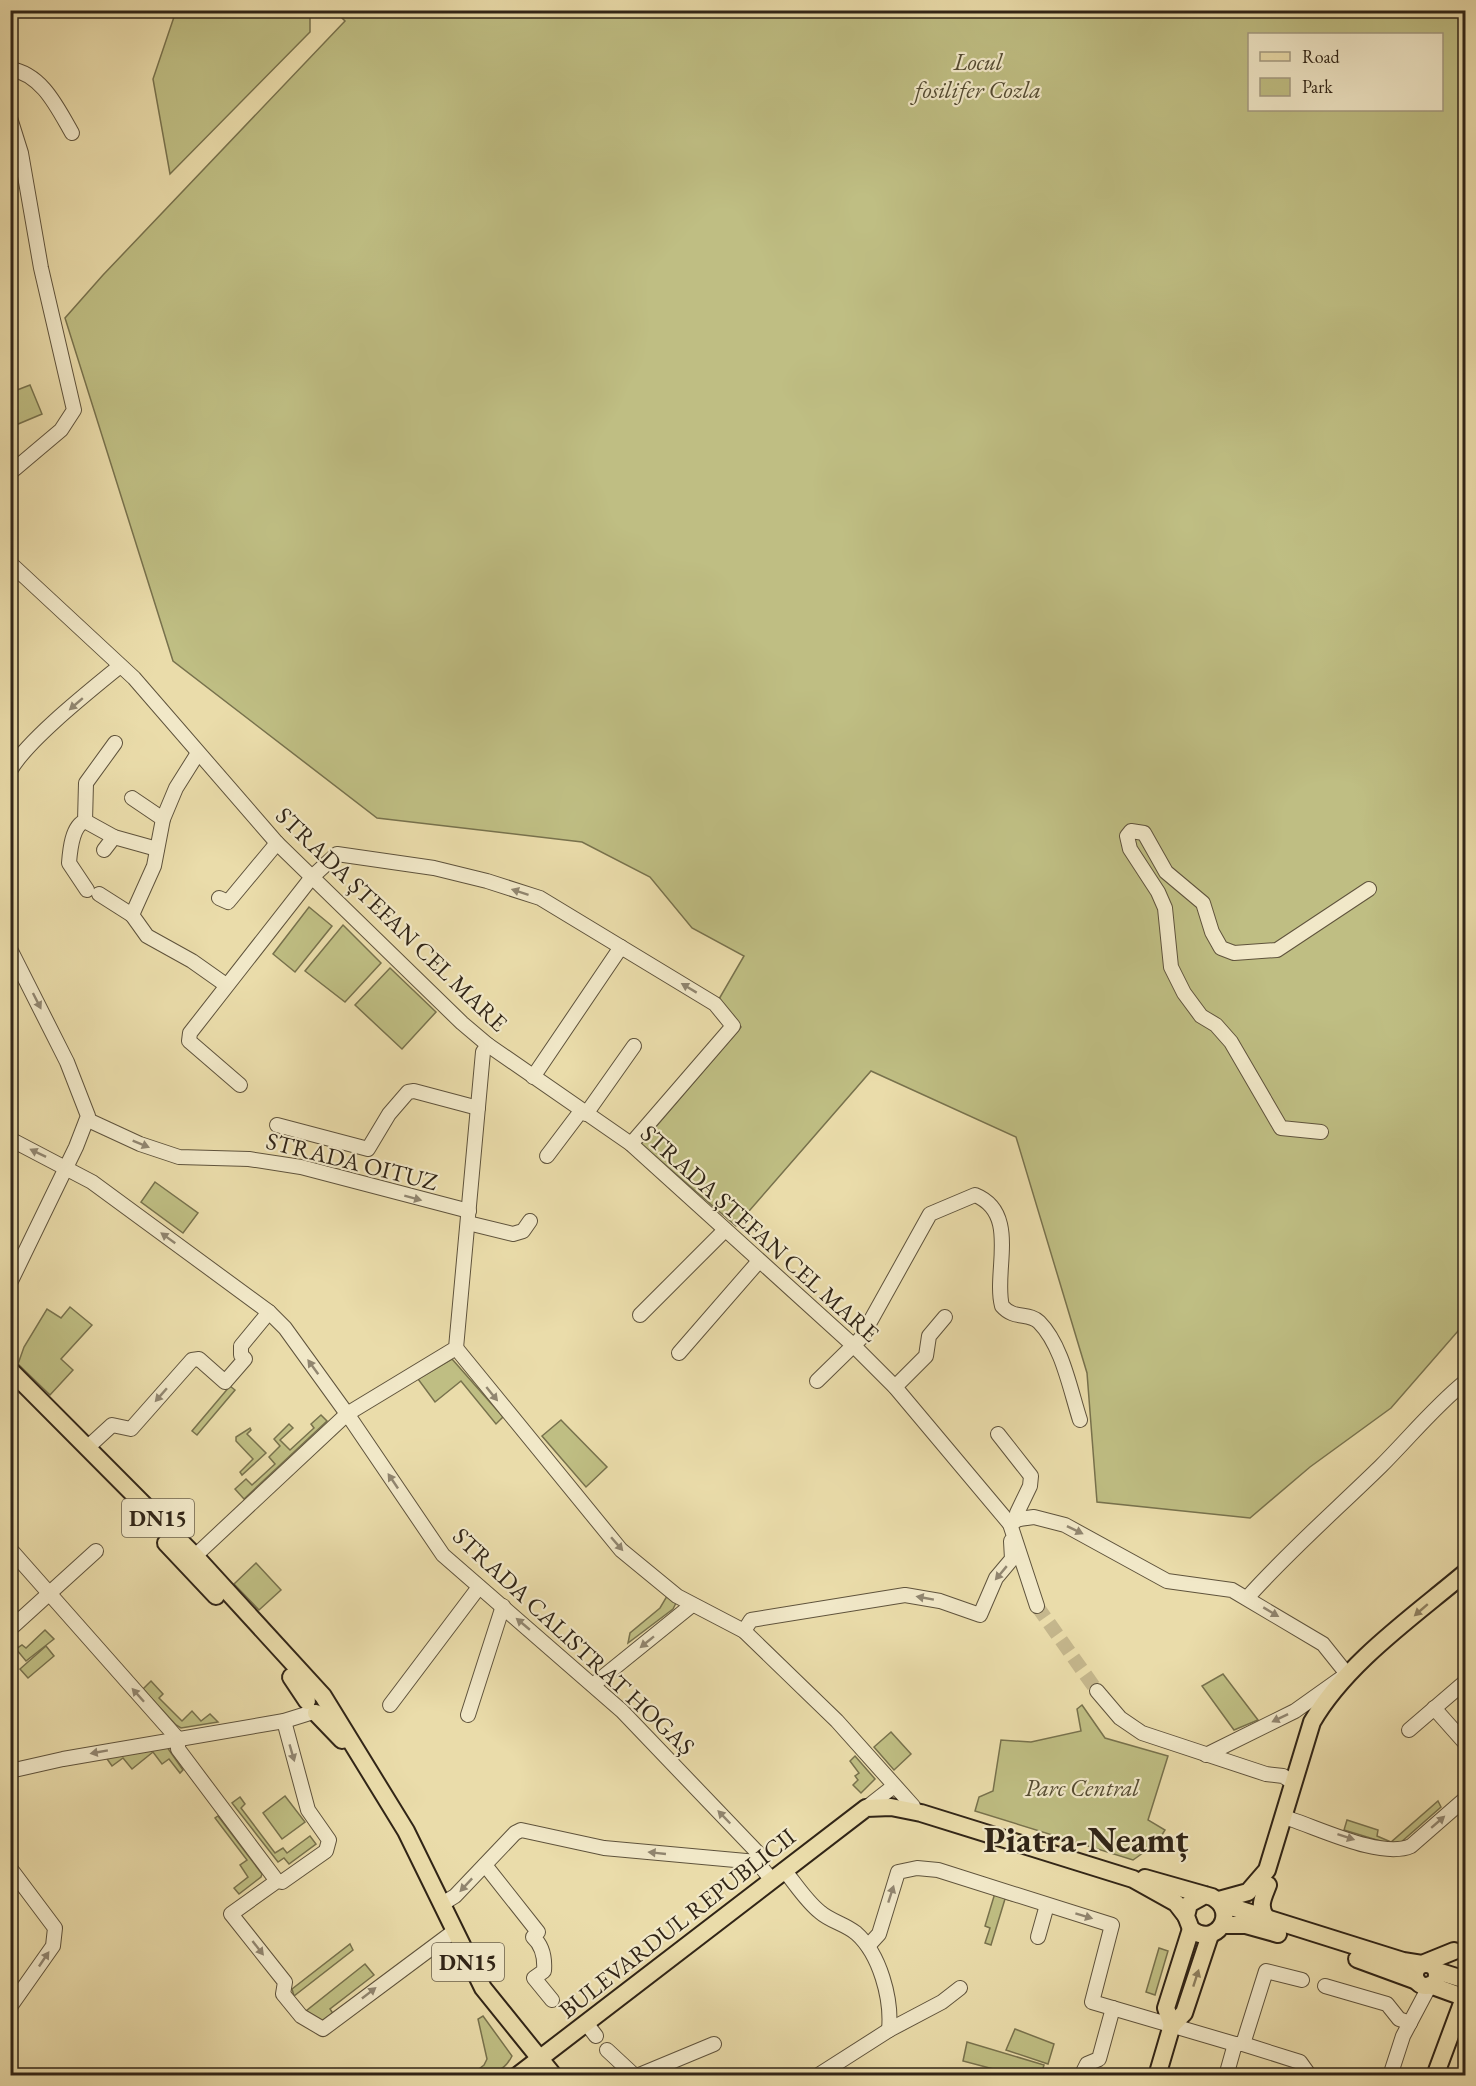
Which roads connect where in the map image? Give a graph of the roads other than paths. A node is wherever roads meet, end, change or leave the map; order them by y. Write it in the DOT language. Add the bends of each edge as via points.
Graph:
graph roads {
  1 [pos="10,69"];
  2 [pos="10,118"];
  3 [pos="72,133"];
  4 [pos="10,472"];
  5 [pos="10,564"];
  6 [pos="120,666"];
  7 [pos="115,743"];
  8 [pos="198,753"];
  9 [pos="10,771"];
  10 [pos="132,798"];
  11 [pos="163,819"];
  12 [pos="85,821"];
  13 [pos="114,837"];
  14 [pos="277,843"];
  15 [pos="157,849"];
  16 [pos="104,850"];
  17 [pos="312,878"];
  18 [pos="1369,889"];
  19 [pos="219,898"];
  20 [pos="132,915"];
  21 [pos="621,947"];
  22 [pos="10,949"];
  23 [pos="226,985"];
  24 [pos="488,1045"];
  25 [pos="634,1046"];
  26 [pos="533,1077"];
  27 [pos="240,1085"];
  28 [pos="478,1108"];
  29 [pos="584,1112"];
  30 [pos="88,1120"];
  31 [pos="277,1125"];
  32 [pos="1321,1132"];
  33 [pos="10,1139"];
  34 [pos="631,1144"];
  35 [pos="548,1156"];
  36 [pos="66,1167"];
  37 [pos="468,1217"];
  38 [pos="530,1221"];
  39 [pos="725,1230"];
  40 [pos="759,1261"];
  41 [pos="10,1283"];
  42 [pos="269,1312"];
  43 [pos="640,1315"];
  44 [pos="945,1317"];
  45 [pos="854,1346"];
  46 [pos="456,1348"];
  47 [pos="679,1353"];
  48 [pos="10,1370"];
  49 [pos="817,1381"];
  50 [pos="1466,1381"];
  51 [pos="10,1384"];
  52 [pos="895,1387"];
  53 [pos="347,1414"];
  54 [pos="1080,1420"];
  55 [pos="998,1434"];
  56 [pos="88,1447"];
  57 [pos="1014,1524"];
  58 [pos="10,1549"];
  59 [pos="96,1551"];
  60 [pos="195,1556"];
  61 [pos="1466,1572"];
  62 [pos="479,1587"];
  63 [pos="49,1594"];
  64 [pos="1248,1599"];
  65 [pos="692,1605"];
  66 [pos="503,1606"];
  67 [pos="1037,1606"];
  68 [pos="10,1629"];
  69 [pos="744,1631"];
  70 [pos="1347,1674"];
  71 [pos="1466,1681"];
  72 [pos="593,1685"];
  73 [pos="1097,1691"];
  74 [pos="314,1704"];
  75 [pos="390,1705"];
  76 [pos="1434,1708"];
  77 [pos="468,1715"];
  78 [pos="289,1720"];
  79 [pos="1409,1730"];
  80 [pos="178,1738"];
  81 [pos="1466,1744"];
  82 [pos="1206,1755"];
  83 [pos="10,1771"];
  84 [pos="1283,1782"];
  85 [pos="894,1786"];
  86 [pos="1466,1798"];
  87 [pos="866,1808"];
  88 [pos="914,1811"];
  89 [pos="1290,1819"];
  90 [pos="757,1862"];
  91 [pos="484,1865"];
  92 [pos="10,1868"];
  93 [pos="778,1875"];
  94 [pos="1132,1879"];
  95 [pos="277,1881"];
  96 [pos="1268,1885"];
  97 [pos="442,1904"];
  98 [pos="1047,1905"];
  99 [pos="1221,1912"];
  100 [pos="1268,1920"];
  101 [pos="1188,1922"];
  102 [pos="449,1935"];
  103 [pos="1038,1937"];
  104 [pos="1466,1939"];
  105 [pos="868,1946"];
  106 [pos="1454,1952"];
  107 [pos="1466,1974"];
  108 [pos="1302,1980"];
  109 [pos="1426,1980"];
  110 [pos="1325,1986"];
  111 [pos="960,1988"];
  112 [pos="1465,1996"];
  113 [pos="552,2000"];
  114 [pos="10,2007"];
  115 [pos="1113,2008"];
  116 [pos="1172,2017"];
  117 [pos="1410,2023"];
  118 [pos="889,2030"];
  119 [pos="714,2044"];
  120 [pos="1239,2044"];
  121 [pos="607,2050"];
  122 [pos="838,2063"];
  123 [pos="543,2068"];
  124 [pos="518,2076"];
  125 [pos="636,2076"];
  126 [pos="817,2076"];
  127 [pos="846,2076"];
  128 [pos="1081,2076"];
  129 [pos="1157,2076"];
  130 [pos="1226,2076"];
  131 [pos="1310,2076"];
  132 [pos="1390,2076"];
  133 [pos="1434,2076"];
  1 -- 3 [label="street" via="33,78 56,105"];
  2 -- 4 [label="street" via="21,153 41,268 74,410 61,430"];
  5 -- 6 [label="street, STRADA ȘTEFAN CEL MARE"];
  6 -- 8 [label="street, STRADA ȘTEFAN CEL MARE"];
  6 -- 9 [label="street, one-way" via="61,717 16,760"];
  7 -- 12 [label="street" via="87,783"];
  8 -- 11 [label="street" via="176,788"];
  8 -- 14 [label="street, STRADA ȘTEFAN CEL MARE"];
  10 -- 11 [label="street"];
  11 -- 15 [label="street"];
  12 -- 13 [label="street"];
  12 -- 20 [label="street" via="77,827 69,860 93,892"];
  13 -- 15 [label="street"];
  13 -- 16 [label="street"];
  14 -- 17 [label="street, STRADA ȘTEFAN CEL MARE"];
  14 -- 19 [label="street" via="228,902"];
  15 -- 20 [label="street"];
  21 -- 17 [label="street, one-way" via="540,898 434,868 337,854"];
  17 -- 23 [label="street"];
  17 -- 24 [label="street, STRADA ȘTEFAN CEL MARE"];
  18 -- 32 [label="street" via="1277,950 1234,953 1221,948 1203,903 1166,872 1144,833 1131,831 1127,836 1130,849 1165,908 1171,967 1192,1006 1231,1042 1281,1128"];
  20 -- 23 [label="street" via="147,936"];
  21 -- 26 [label="street"];
  34 -- 21 [label="street, one-way" via="733,1026 715,1004"];
  22 -- 30 [label="street, one-way" via="77,1083"];
  23 -- 27 [label="street" via="190,1033 189,1041"];
  24 -- 26 [label="street, STRADA ȘTEFAN CEL MARE"];
  24 -- 28 [label="street" via="483,1052"];
  25 -- 29 [label="street"];
  26 -- 29 [label="street, STRADA ȘTEFAN CEL MARE"];
  28 -- 31 [label="street" via="408,1092 368,1149"];
  28 -- 37 [label="street"];
  29 -- 34 [label="street, STRADA ȘTEFAN CEL MARE"];
  29 -- 35 [label="street"];
  30 -- 36 [label="street"];
  30 -- 37 [label="street, STRADA OITUZ, one-way" via="179,1157 249,1159 301,1167"];
  36 -- 33 [label="street, STRADA CALISTRAT HOGAȘ, one-way"];
  34 -- 39 [label="street, STRADA ȘTEFAN CEL MARE"];
  36 -- 41 [label="street"];
  42 -- 36 [label="street, STRADA CALISTRAT HOGAȘ, one-way" via="93,1182"];
  37 -- 38 [label="street, STRADA OITUZ" via="513,1234 523,1231"];
  37 -- 46 [label="street"];
  39 -- 40 [label="street, STRADA ȘTEFAN CEL MARE"];
  39 -- 43 [label="street"];
  40 -- 45 [label="street, STRADA ȘTEFAN CEL MARE"];
  40 -- 47 [label="street"];
  53 -- 42 [label="street, STRADA CALISTRAT HOGAȘ, one-way"];
  42 -- 56 [label="street, one-way" via="241,1346 245,1359 225,1382 199,1359 192,1360 131,1429 112,1425"];
  44 -- 52 [label="street" via="929,1336 927,1356"];
  45 -- 49 [label="street"];
  45 -- 52 [label="street, STRADA ȘTEFAN CEL MARE"];
  45 -- 54 [label="street" via="930,1214 975,1195 991,1206 1003,1235 1002,1306 1008,1313 1037,1320 1046,1330"];
  46 -- 53 [label="street"];
  46 -- 65 [label="street, one-way" via="621,1550"];
  48 -- 56 [label="main road, DN15"];
  50 -- 64 [label="street" via="1430,1412"];
  51 -- 74 [label="main road, DN15" via="234,1614"];
  52 -- 57 [label="street, STRADA ȘTEFAN CEL MARE"];
  53 -- 60 [label="street"];
  62 -- 53 [label="street, STRADA CALISTRAT HOGAȘ, one-way" via="443,1555"];
  55 -- 57 [label="street" via="1031,1476"];
  56 -- 60 [label="main road, DN15"];
  57 -- 64 [label="street, one-way" via="1042,1518 1065,1525 1167,1581 1220,1587"];
  57 -- 67 [label="street, STRADA ȘTEFAN CEL MARE"];
  57 -- 69 [label="street, one-way" via="1012,1559 996,1578 980,1615 940,1601 905,1595 751,1620"];
  58 -- 63 [label="street"];
  59 -- 63 [label="street"];
  60 -- 74 [label="main road, DN15"];
  61 -- 70 [label="main road, one-way"];
  62 -- 66 [label="street, STRADA CALISTRAT HOGAȘ"];
  62 -- 75 [label="street"];
  63 -- 68 [label="street"];
  80 -- 63 [label="street, one-way"];
  64 -- 70 [label="street, one-way" via="1323,1644"];
  65 -- 69 [label="street"];
  65 -- 72 [label="street, one-way"];
  72 -- 66 [label="street, STRADA CALISTRAT HOGAȘ, one-way"];
  66 -- 77 [label="street"];
  69 -- 85 [label="street" via="837,1721"];
  70 -- 82 [label="street, one-way" via="1295,1711"];
  70 -- 84 [label="main road" via="1312,1722 1299,1763"];
  71 -- 76 [label="street"];
  90 -- 72 [label="street, STRADA CALISTRAT HOGAȘ, one-way" via="758,1853"];
  73 -- 82 [label="street" via="1120,1718 1142,1733"];
  74 -- 78 [label="street"];
  74 -- 97 [label="main road, DN15" via="374,1776"];
  74 -- 102 [label="main road, DN15" via="338,1733 401,1835"];
  76 -- 79 [label="street"];
  76 -- 81 [label="street"];
  78 -- 80 [label="street"];
  78 -- 95 [label="street, one-way" via="308,1810 329,1840 326,1851 282,1882"];
  80 -- 83 [label="street, one-way"];
  80 -- 95 [label="street" via="178,1749"];
  82 -- 84 [label="street"];
  84 -- 89 [label="main road" via="1296,1798"];
  84 -- 99 [label="main road" via="1265,1874"];
  85 -- 87 [label="street"];
  85 -- 88 [label="street"];
  89 -- 86 [label="street, one-way" via="1371,1846 1401,1850 1411,1846"];
  87 -- 88 [label="main road"];
  87 -- 93 [label="main road, BULEVARDUL REPUBLICII"];
  88 -- 94 [label="main road"];
  89 -- 96 [label="main road"];
  90 -- 91 [label="street, one-way" via="604,1848 521,1830"];
  90 -- 93 [label="street"];
  91 -- 97 [label="street, one-way"];
  91 -- 113 [label="street" via="538,1932 534,1937 543,1949 544,1971 534,1978"];
  114 -- 92 [label="street, one-way" via="53,1946 55,1928"];
  93 -- 105 [label="street" via="819,1912 851,1930"];
  93 -- 123 [label="main road, BULEVARDUL REPUBLICII"];
  94 -- 99 [label="main road" via="1142,1877"];
  94 -- 101 [label="main road" via="1176,1903"];
  95 -- 102 [label="street, one-way" via="231,1914 285,1982 283,1994 301,2016 323,2029"];
  96 -- 99 [label="main road"];
  96 -- 100 [label="main road" via="1261,1905"];
  97 -- 123 [label="main road, DN15" via="483,1988"];
  98 -- 103 [label="street"];
  105 -- 98 [label="street, one-way" via="879,1934 898,1872 917,1868 938,1870"];
  98 -- 115 [label="street, one-way" via="1114,1927 1092,2002"];
  99 -- 100 [label="main road"];
  99 -- 101 [label="main road" via="1200,1934"];
  99 -- 101 [label="main road" via="1189,1904"];
  99 -- 109 [label="main road" via="1246,1925"];
  116 -- 99 [label="main road, one-way" via="1185,2013"];
  100 -- 109 [label="main road" via="1359,1949"];
  101 -- 116 [label="main road"];
  102 -- 123 [label="main road, DN15" via="467,1972"];
  104 -- 106 [label="main road"];
  105 -- 118 [label="street" via="887,1997"];
  106 -- 107 [label="main road" via="1456,1968"];
  106 -- 109 [label="main road"];
  108 -- 120 [label="street" via="1266,1971"];
  109 -- 112 [label="main road"];
  109 -- 117 [label="street"];
  110 -- 117 [label="street" via="1387,2004 1399,2019"];
  111 -- 118 [label="street"];
  112 -- 133 [label="main road"];
  115 -- 116 [label="street"];
  115 -- 128 [label="street" via="1099,2058 1087,2064"];
  116 -- 120 [label="street"];
  116 -- 129 [label="main road"];
  117 -- 132 [label="street"];
  118 -- 122 [label="street"];
  119 -- 125 [label="street"];
  120 -- 130 [label="street"];
  120 -- 131 [label="street" via="1300,2062"];
  121 -- 125 [label="street"];
  122 -- 126 [label="street"];
  122 -- 127 [label="street"];
  123 -- 124 [label="main road, BULEVARDUL REPUBLICII"];
}
